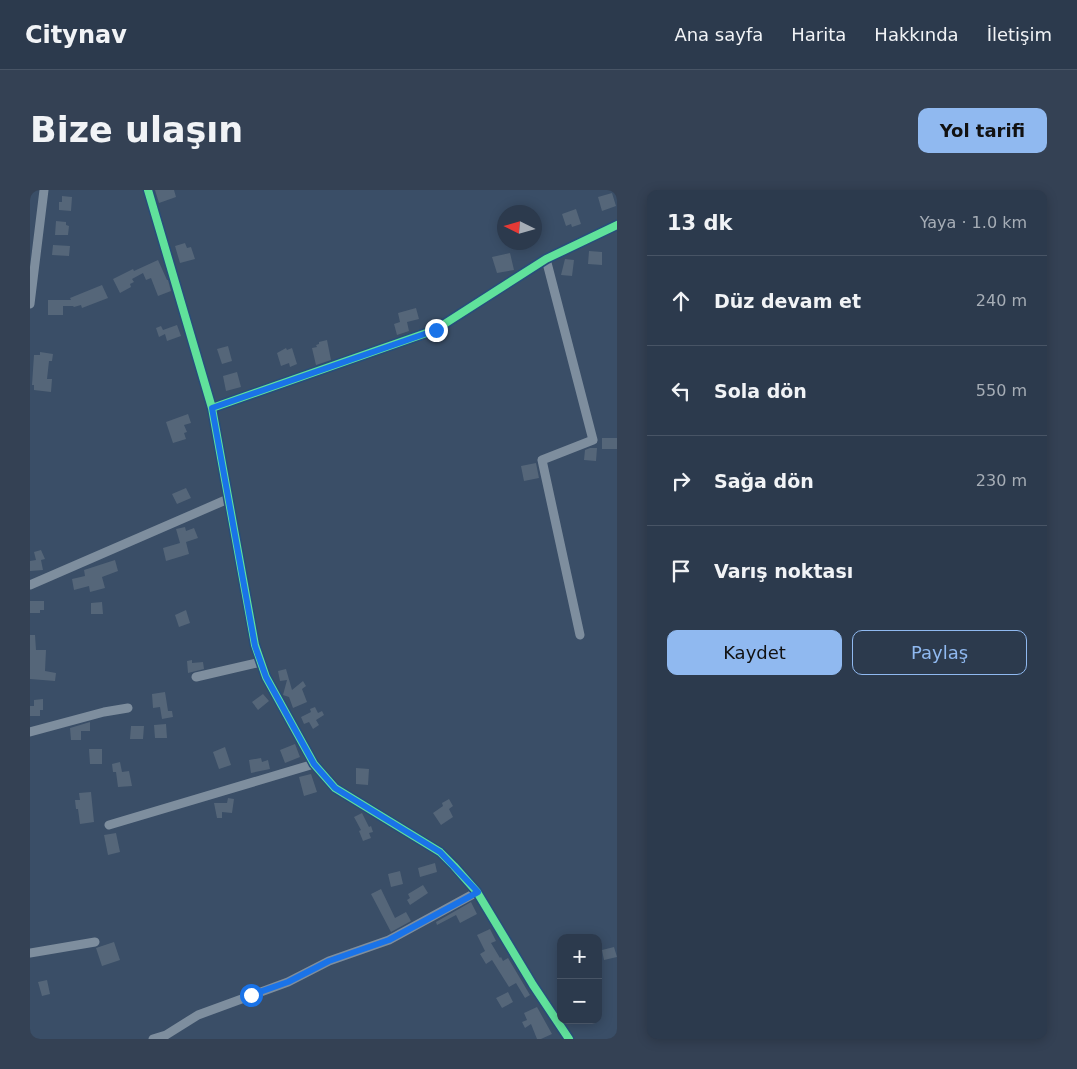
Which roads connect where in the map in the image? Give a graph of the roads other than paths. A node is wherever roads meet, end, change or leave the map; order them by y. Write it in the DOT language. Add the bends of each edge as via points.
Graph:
graph roads {
  1 [pos="44,190"];
  2 [pos="148,190"];
  3 [pos="617,224"];
  4 [pos="546,259"];
  5 [pos="30,304"];
  6 [pos="212,408"];
  7 [pos="228,499"];
  8 [pos="30,585"];
  9 [pos="580,635"];
  10 [pos="261,662"];
  11 [pos="196,677"];
  12 [pos="128,708"];
  13 [pos="30,732"];
  14 [pos="314,764"];
  15 [pos="109,825"];
  16 [pos="478,892"];
  17 [pos="95,942"];
  18 [pos="30,952"];
  19 [pos="153,1039"];
  20 [pos="568,1039"];
  1 -- 5 [label="street"];
  2 -- 6 [label="street"];
  3 -- 4 [label="street"];
  4 -- 6 [label="street" via="436,330"];
  4 -- 9 [label="street" via="593,440 542,460"];
  6 -- 7 [label="street"];
  7 -- 8 [label="street"];
  7 -- 10 [label="street" via="255,646"];
  10 -- 11 [label="street"];
  10 -- 14 [label="street"];
  12 -- 13 [label="street"];
  14 -- 15 [label="street"];
  14 -- 16 [label="street" via="335,788 440,852"];
  16 -- 19 [label="street" via="389,940 198,1015 166,1035"];
  16 -- 20 [label="street"];
  17 -- 18 [label="street"];
}
